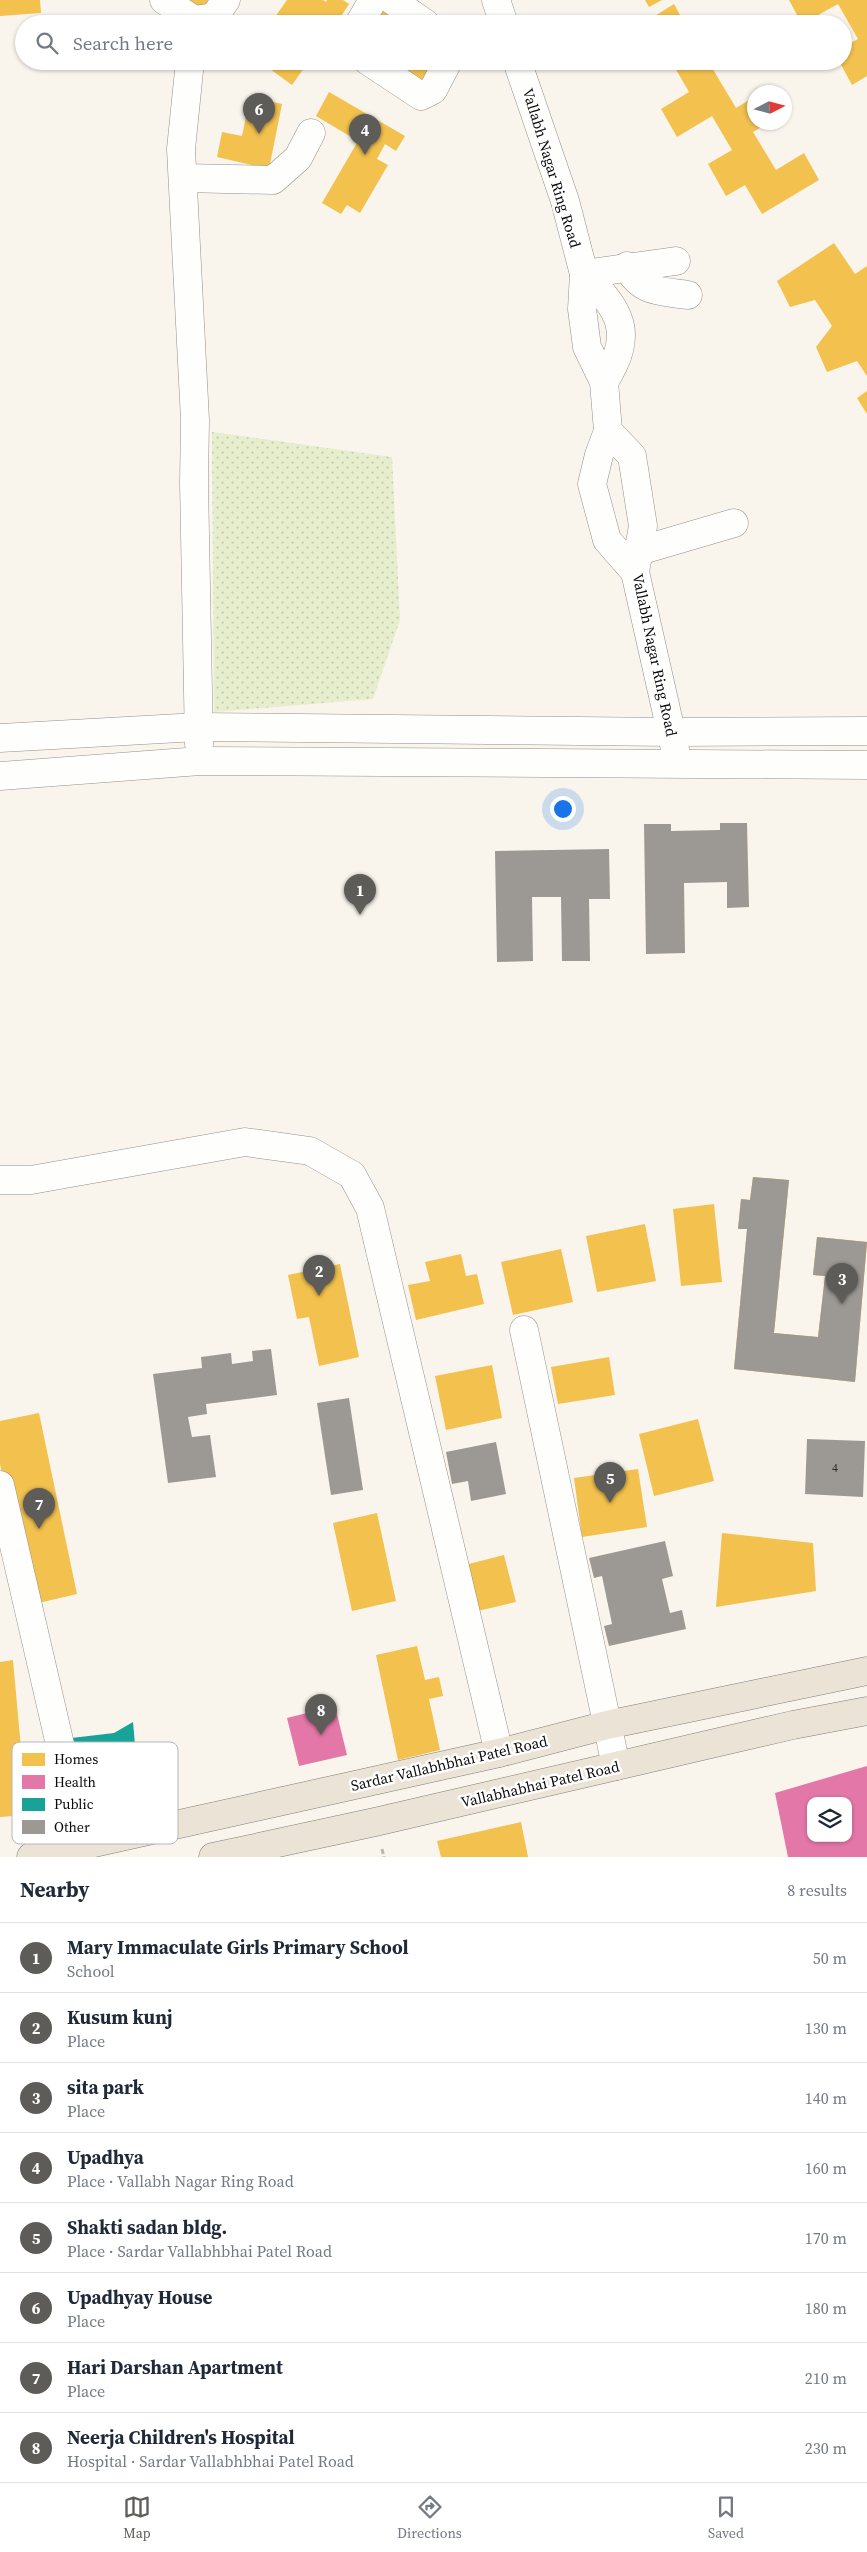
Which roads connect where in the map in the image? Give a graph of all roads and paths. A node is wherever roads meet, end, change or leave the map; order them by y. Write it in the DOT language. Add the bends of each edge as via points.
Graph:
graph roads {
  1 [pos="164,0"];
  2 [pos="226,0"];
  3 [pos="373,0"];
  4 [pos="392,0"];
  5 [pos="184,15"];
  6 [pos="215,15"];
  7 [pos="364,15"];
  8 [pos="413,15"];
  9 [pos="189,70"];
  10 [pos="382,70"];
  11 [pos="443,70"];
  12 [pos="520,70"];
  13 [pos="312,133"];
  14 [pos="183,178"];
  15 [pos="676,261"];
  16 [pos="627,266"];
  17 [pos="584,274"];
  18 [pos="688,295"];
  19 [pos="608,431"];
  20 [pos="734,523"];
  21 [pos="632,560"];
  22 [pos="198,727"];
  23 [pos="456,730"];
  24 [pos="867,731"];
  25 [pos="672,732"];
  26 [pos="0,738"];
  27 [pos="200,761"];
  28 [pos="457,764"];
  29 [pos="867,765"];
  30 [pos="677,766"];
  31 [pos="0,776"];
  32 [pos="0,1180"];
  33 [pos="524,1330"];
  34 [pos="0,1485"];
  35 [pos="867,1670"];
  36 [pos="867,1711"];
  37 [pos="607,1725"];
  38 [pos="59,1742"];
  39 [pos="499,1752"];
  40 [pos="616,1766"];
  41 [pos="178,1823"];
  42 [pos="83,1844"];
  43 [pos="32,1857"];
  44 [pos="214,1857"];
  1 -- 5 [label="street"];
  2 -- 6 [label="street"];
  3 -- 7 [label="street"];
  4 -- 8 [label="street"];
  9 -- 14 [label="street" via="181,149"];
  10 -- 11 [label="street" via="421,96 433,90"];
  12 -- 17 [label="street, Vallabh Nagar Ring Road" via="565,201"];
  13 -- 14 [label="street" via="298,158 273,180"];
  14 -- 22 [label="street" via="195,420"];
  15 -- 16 [label="street"];
  16 -- 17 [label="street"];
  16 -- 18 [label="street" via="633,278 644,288"];
  17 -- 19 [label="street, Vallabh Nagar Ring Road" via="582,309 587,347 604,382"];
  19 -- 21 [label="street, Vallabh Nagar Ring Road" via="632,456 643,526"];
  19 -- 21 [label="street" via="592,484 606,540"];
  20 -- 21 [label="street"];
  21 -- 25 [label="street, Vallabh Nagar Ring Road"];
  22 -- 23 [label="street"];
  22 -- 26 [label="street"];
  22 -- 27 [label="street"];
  23 -- 25 [label="street"];
  23 -- 28 [label="street"];
  24 -- 25 [label="street"];
  25 -- 30 [label="street, Vallabh Nagar Ring Road"];
  27 -- 28 [label="street"];
  27 -- 31 [label="street"];
  28 -- 30 [label="street"];
  29 -- 30 [label="street"];
  32 -- 39 [label="street" via="31,1180 245,1142 310,1151 352,1175 370,1208"];
  33 -- 37 [label="street"];
  34 -- 38 [label="street"];
  35 -- 37 [label="main road, Sardar Vallabhbhai Patel Road"];
  36 -- 40 [label="main road, Vallabhabhai Patel Road"];
  37 -- 39 [label="main road, Sardar Vallabhbhai Patel Road"];
  37 -- 40 [label="street"];
  39 -- 41 [label="main road, Sardar Vallabhbhai Patel Road"];
  40 -- 44 [label="main road, Vallabhabhai Patel Road"];
  42 -- 43 [label="main road, Sardar Vallabhbhai Patel Road"];
}
